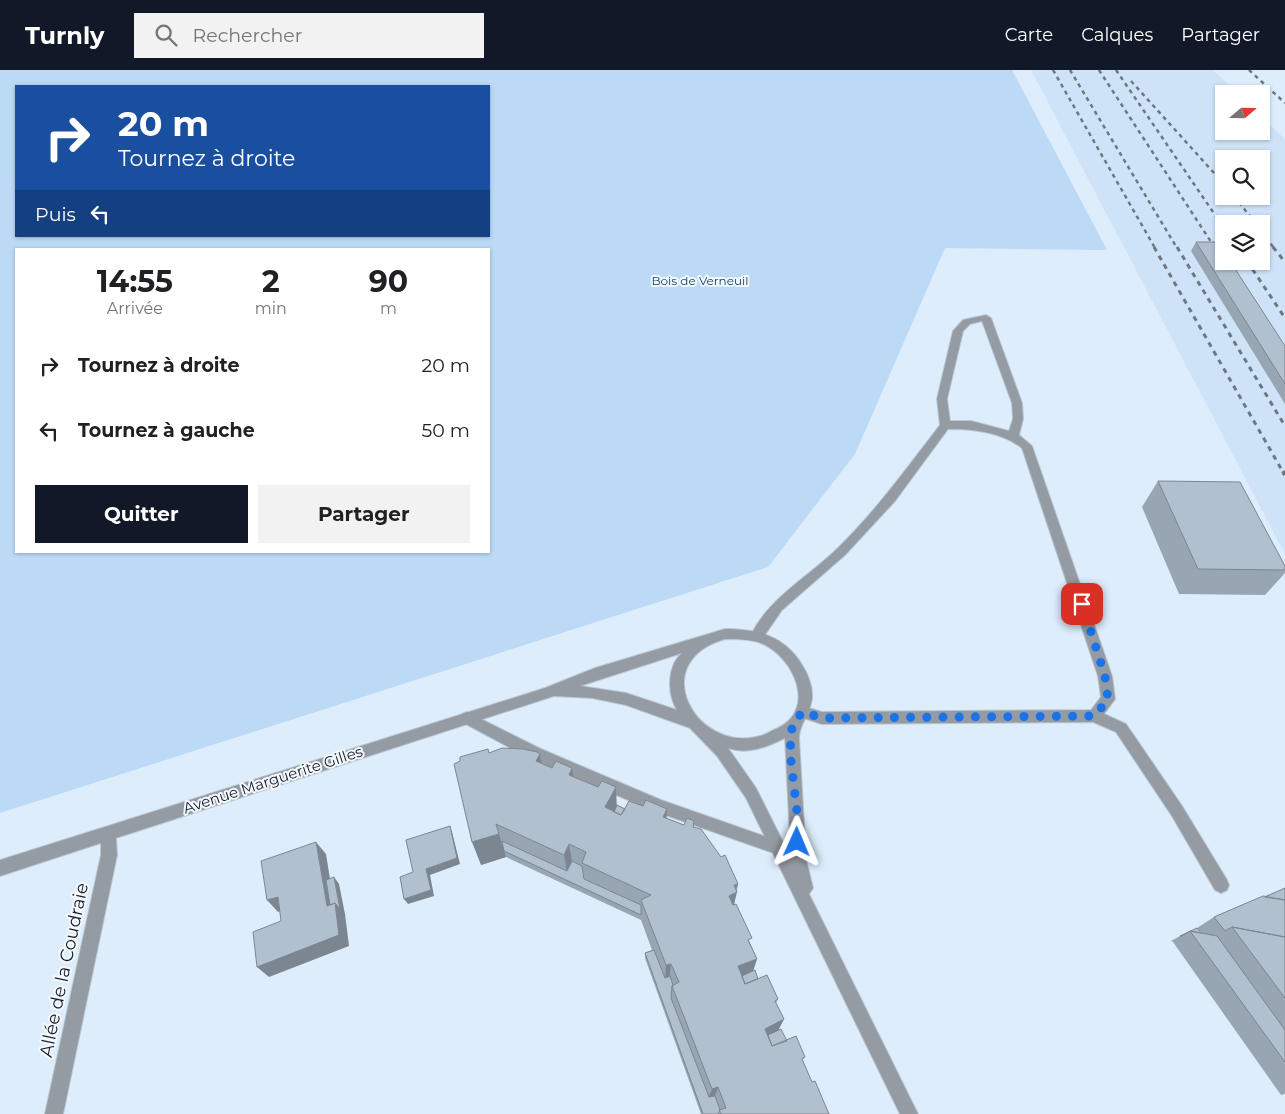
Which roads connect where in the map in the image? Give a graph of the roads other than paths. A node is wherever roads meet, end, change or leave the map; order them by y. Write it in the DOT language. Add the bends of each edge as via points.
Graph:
graph roads {
  1 [pos="946,425"];
  2 [pos="1012,436"];
  3 [pos="757,635"];
  4 [pos="704,642"];
  5 [pos="547,693"];
  6 [pos="802,712"];
  7 [pos="1094,716"];
  8 [pos="467,718"];
  9 [pos="691,722"];
  10 [pos="792,727"];
  11 [pos="704,733"];
  12 [pos="108,833"];
  13 [pos="779,848"];
  14 [pos="0,868"];
  15 [pos="1221,885"];
  16 [pos="822,935"];
  17 [pos="54,1114"];
  18 [pos="909,1114"];
  1 -- 2 [label="street" via="970,425"];
  1 -- 2 [label="street" via="942,399 958,331 962,323 986,318 1017,403 1018,419"];
  1 -- 3 [label="street" via="891,498 841,552 778,606"];
  2 -- 7 [label="street" via="1026,446 1105,676 1108,700"];
  3 -- 4 [label="street" via="725,634"];
  3 -- 6 [label="street" via="790,656 801,673 806,692"];
  4 -- 5 [label="street, Avenue Marguerite Gilles" via="595,674"];
  4 -- 9 [label="street" via="686,656 677,680 681,708"];
  5 -- 8 [label="street, Avenue Marguerite Gilles"];
  5 -- 9 [label="street, Avenue Marguerite Gilles" via="600,694 664,710"];
  6 -- 7 [label="street" via="822,718"];
  6 -- 10 [label="street"];
  7 -- 15 [label="street" via="1121,728 1177,811"];
  8 -- 12 [label="street, Avenue Marguerite Gilles"];
  8 -- 13 [label="street" via="536,754 650,802"];
  9 -- 11 [label="street"];
  10 -- 11 [label="street" via="776,738 758,744 740,745"];
  10 -- 16 [label="street" via="790,752 802,877"];
  11 -- 13 [label="street" via="722,751 747,786"];
  12 -- 14 [label="street, Avenue Marguerite Gilles"];
  12 -- 17 [label="street, Allée de la Coudraie" via="109,855"];
  13 -- 16 [label="street"];
  16 -- 18 [label="street"];
}
